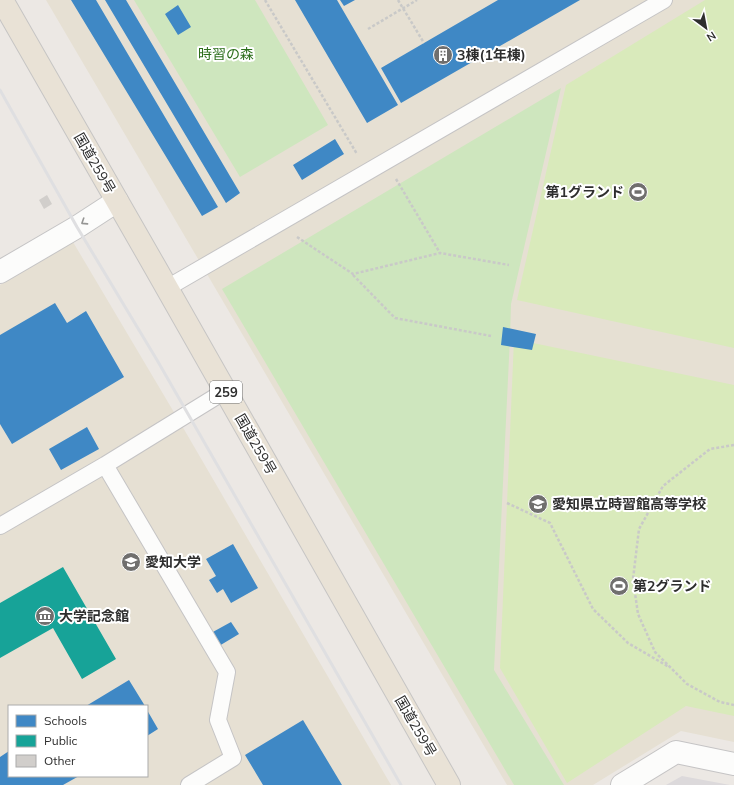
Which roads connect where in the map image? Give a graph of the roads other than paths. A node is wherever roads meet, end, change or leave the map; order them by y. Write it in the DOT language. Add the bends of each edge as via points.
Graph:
graph roads {
  1 [pos="2,0"];
  2 [pos="664,0"];
  3 [pos="117,201"];
  4 [pos="0,272"];
  5 [pos="167,288"];
  6 [pos="225,391"];
  7 [pos="105,465"];
  8 [pos="0,526"];
  9 [pos="734,764"];
  10 [pos="189,785"];
  11 [pos="449,785"];
  12 [pos="622,785"];
  1 -- 3 [label="highway, 国道259号 / 259"];
  2 -- 5 [label="lane"];
  3 -- 4 [label="street, one-way"];
  3 -- 5 [label="highway, 国道259号 / 259"];
  5 -- 6 [label="highway, 国道259号 / 259"];
  6 -- 7 [label="lane"];
  6 -- 11 [label="highway, 国道259号 / 259"];
  7 -- 8 [label="lane"];
  7 -- 10 [label="lane" via="227,672 218,720 233,758"];
  9 -- 12 [label="street" via="676,752"];
}
